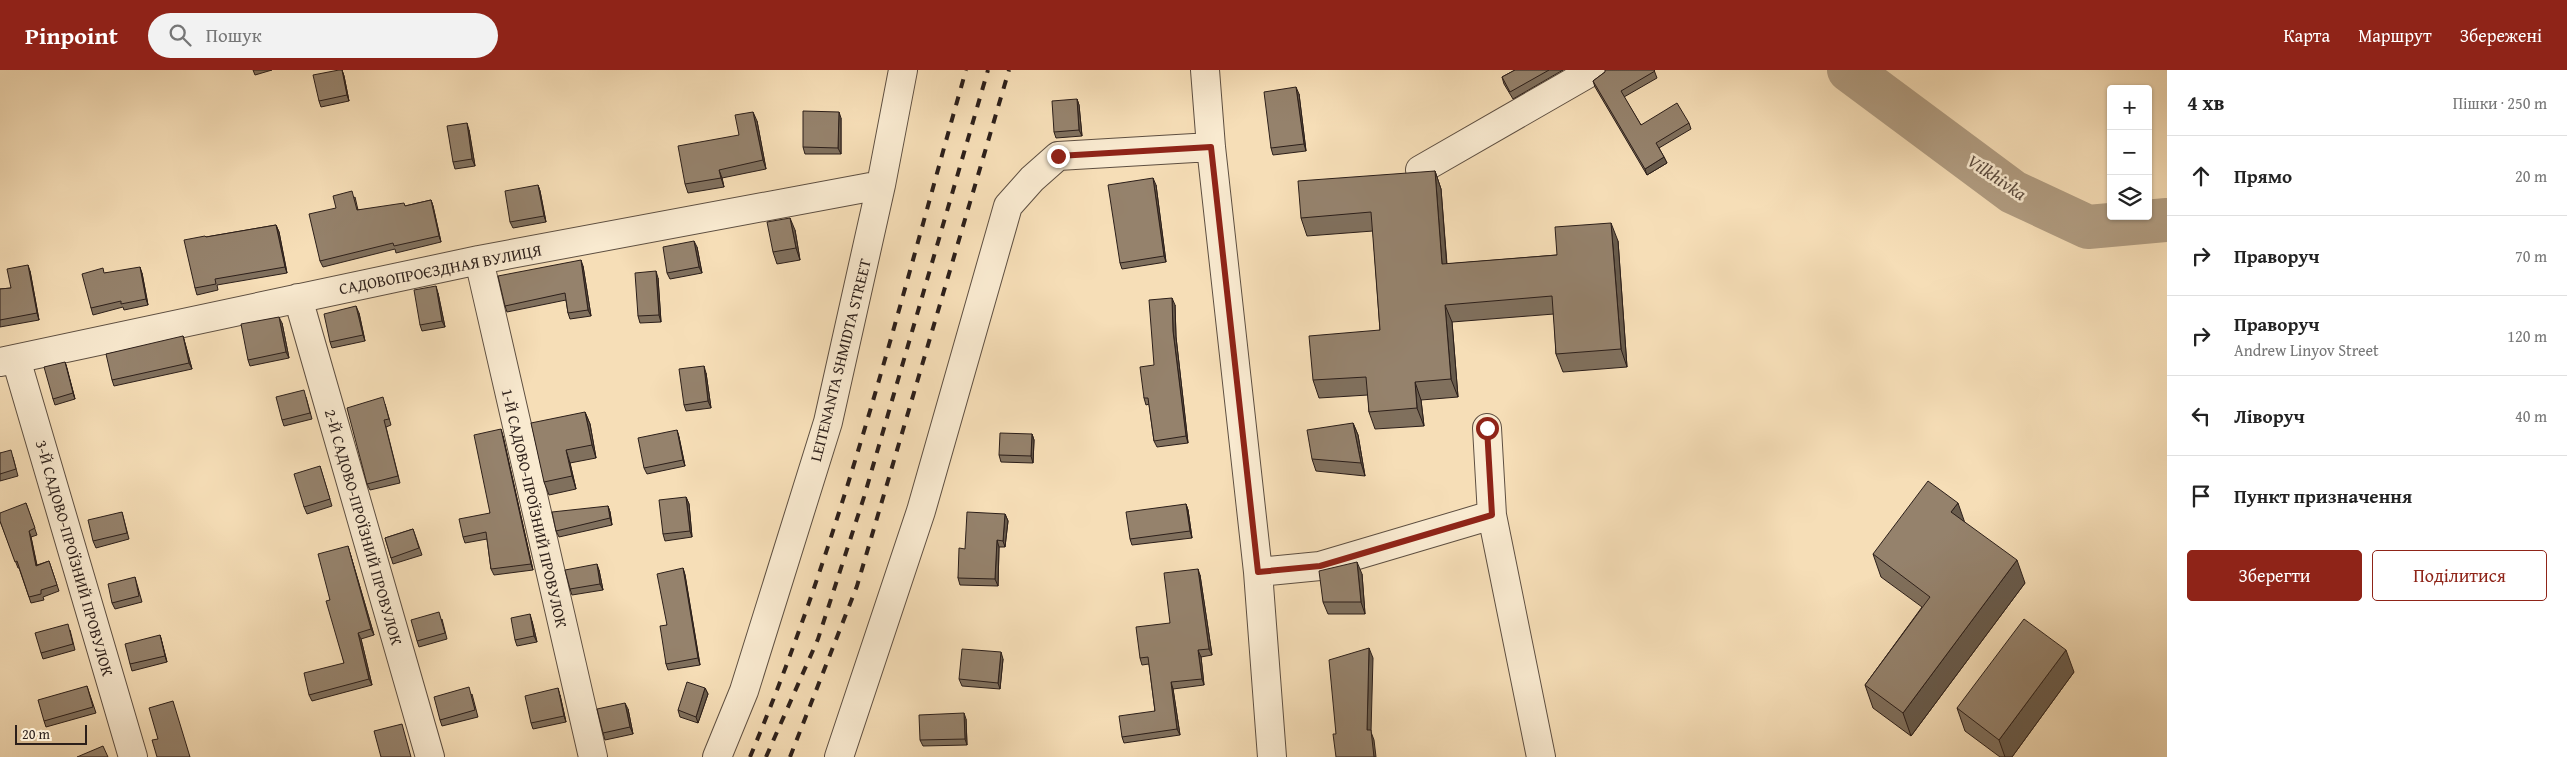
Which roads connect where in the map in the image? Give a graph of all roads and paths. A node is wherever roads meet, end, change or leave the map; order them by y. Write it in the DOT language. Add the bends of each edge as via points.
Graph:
graph roads {
  1 [pos="903,70"];
  2 [pos="1205,70"];
  3 [pos="1594,70"];
  4 [pos="1211,147"];
  5 [pos="1420,170"];
  6 [pos="881,185"];
  7 [pos="479,260"];
  8 [pos="298,298"];
  9 [pos="8,361"];
  10 [pos="1487,428"];
  11 [pos="1492,515"];
  12 [pos="1258,572"];
  13 [pos="133,757"];
  14 [pos="430,757"];
  15 [pos="593,757"];
  16 [pos="717,757"];
  17 [pos="839,757"];
  18 [pos="1272,757"];
  19 [pos="1541,757"];
  1 -- 6 [label="street, LEITENANTA SHMIDTA STREET"];
  2 -- 4 [label="street"];
  3 -- 5 [label="street"];
  4 -- 12 [label="street"];
  4 -- 17 [label="street" via="1058,156 1008,206 920,511"];
  6 -- 7 [label="street, САДОВОПРОЄЗДНАЯ ВУЛИЦЯ"];
  6 -- 16 [label="street, LEITENANTA SHMIDTA STREET" via="828,422 744,691"];
  7 -- 8 [label="street, САДОВОПРОЄЗДНАЯ ВУЛИЦЯ"];
  7 -- 15 [label="street, 1-Й САДОВО-ПРОЇЗНИЙ ПРОВУЛОК"];
  8 -- 9 [label="street, САДОВОПРОЄЗДНАЯ ВУЛИЦЯ"];
  8 -- 14 [label="street, 2-Й САДОВО-ПРОЇЗНИЙ ПРОВУЛОК"];
  9 -- 13 [label="street, 3-Й САДОВО-ПРОЇЗНИЙ ПРОВУЛОК"];
  10 -- 11 [label="street"];
  11 -- 12 [label="street" via="1320,566"];
  11 -- 19 [label="street"];
  12 -- 18 [label="street"];
}
